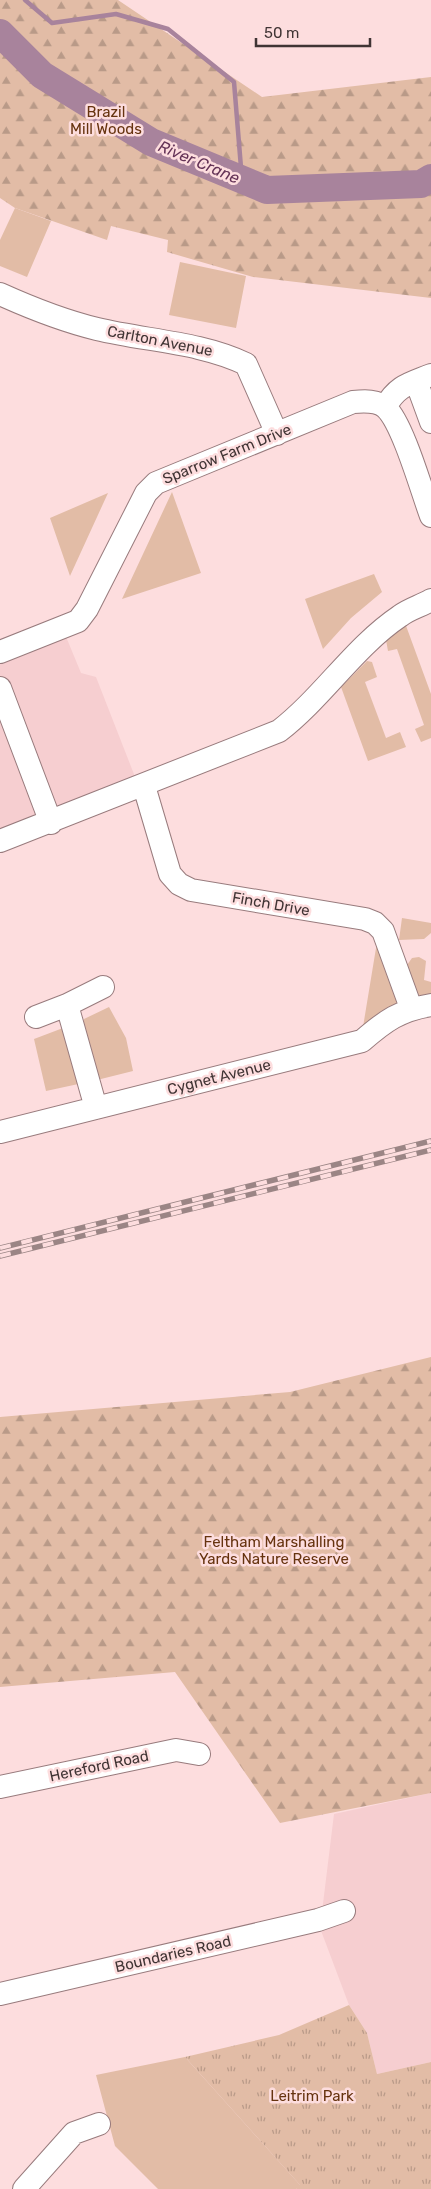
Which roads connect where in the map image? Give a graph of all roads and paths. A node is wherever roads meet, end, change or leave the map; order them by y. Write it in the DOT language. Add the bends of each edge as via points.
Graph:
graph roads {
  1 [pos="0,294"];
  2 [pos="423,378"];
  3 [pos="385,406"];
  4 [pos="431,422"];
  5 [pos="277,434"];
  6 [pos="431,516"];
  7 [pos="431,600"];
  8 [pos="0,652"];
  9 [pos="0,688"];
  10 [pos="144,786"];
  11 [pos="51,822"];
  12 [pos="0,841"];
  13 [pos="103,987"];
  14 [pos="67,1005"];
  15 [pos="421,1007"];
  16 [pos="36,1017"];
  17 [pos="96,1108"];
  18 [pos="0,1132"];
  19 [pos="199,1754"];
  20 [pos="0,1787"];
  21 [pos="344,1911"];
  22 [pos="0,1994"];
  23 [pos="99,2124"];
  24 [pos="24,2189"];
  1 -- 5 [label="street, Carlton Avenue" via="28,307 97,329 224,353 246,364"];
  2 -- 3 [label="street" via="402,386"];
  2 -- 4 [label="street"];
  3 -- 5 [label="street, Sparrow Farm Drive" via="368,401 353,402"];
  3 -- 6 [label="street" via="396,420"];
  5 -- 8 [label="street, Sparrow Farm Drive" via="156,483 146,493 88,609 78,621"];
  7 -- 10 [label="street" via="400,615 279,731"];
  9 -- 11 [label="street"];
  10 -- 11 [label="street"];
  10 -- 15 [label="street, Finch Drive" via="170,874 179,884 191,890 375,923 383,931"];
  11 -- 12 [label="street"];
  13 -- 14 [label="street"];
  14 -- 16 [label="street"];
  14 -- 17 [label="street"];
  15 -- 17 [label="street, Cygnet Avenue" via="393,1016 362,1041"];
  17 -- 18 [label="street, Cygnet Avenue"];
  19 -- 20 [label="street, Hereford Road" via="176,1750"];
  21 -- 22 [label="street, Boundaries Road" via="318,1920"];
  23 -- 24 [label="street" via="72,2124"];
}
